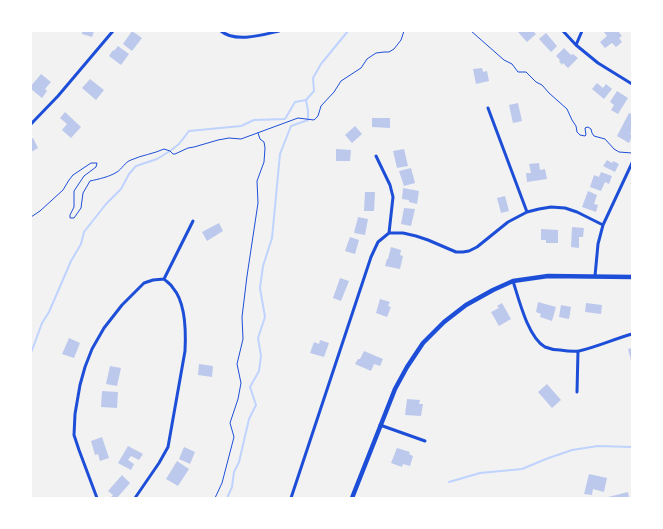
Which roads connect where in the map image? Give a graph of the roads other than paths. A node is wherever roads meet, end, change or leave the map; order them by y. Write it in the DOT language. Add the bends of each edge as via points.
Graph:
graph roads {
  1 [pos="113,31"];
  2 [pos="220,31"];
  3 [pos="279,31"];
  4 [pos="563,31"];
  5 [pos="582,31"];
  6 [pos="576,45"];
  7 [pos="632,84"];
  8 [pos="488,108"];
  9 [pos="31,124"];
  10 [pos="376,156"];
  11 [pos="632,163"];
  12 [pos="527,212"];
  13 [pos="193,221"];
  14 [pos="603,225"];
  15 [pos="389,233"];
  16 [pos="595,276"];
  17 [pos="632,277"];
  18 [pos="164,279"];
  19 [pos="513,282"];
  20 [pos="632,334"];
  21 [pos="578,351"];
  22 [pos="577,392"];
  23 [pos="380,425"];
  24 [pos="425,441"];
  25 [pos="97,498"];
  26 [pos="135,498"];
  27 [pos="291,498"];
  28 [pos="352,498"];
  1 -- 9 [label="street"];
  2 -- 3 [label="street" via="235,37"];
  4 -- 6 [label="street"];
  5 -- 6 [label="street"];
  6 -- 7 [label="street" via="598,63"];
  8 -- 12 [label="street"];
  10 -- 15 [label="street" via="393,196"];
  11 -- 14 [label="street"];
  12 -- 14 [label="street" via="552,207 565,208"];
  12 -- 15 [label="street" via="508,222 477,247 463,252 456,252 416,236"];
  13 -- 18 [label="street"];
  14 -- 16 [label="street"];
  15 -- 27 [label="street" via="378,242 371,257"];
  16 -- 17 [label="main road"];
  16 -- 19 [label="main road" via="548,276"];
  18 -- 25 [label="street" via="144,283 122,305 104,328 85,367 75,414 74,435"];
  18 -- 26 [label="street" via="178,294 183,310 185,351 168,447"];
  19 -- 21 [label="street" via="523,314 540,343 554,350"];
  19 -- 23 [label="main road" via="466,305 432,332 407,367"];
  20 -- 21 [label="street"];
  21 -- 22 [label="street"];
  23 -- 24 [label="street"];
  23 -- 28 [label="main road"];
}
